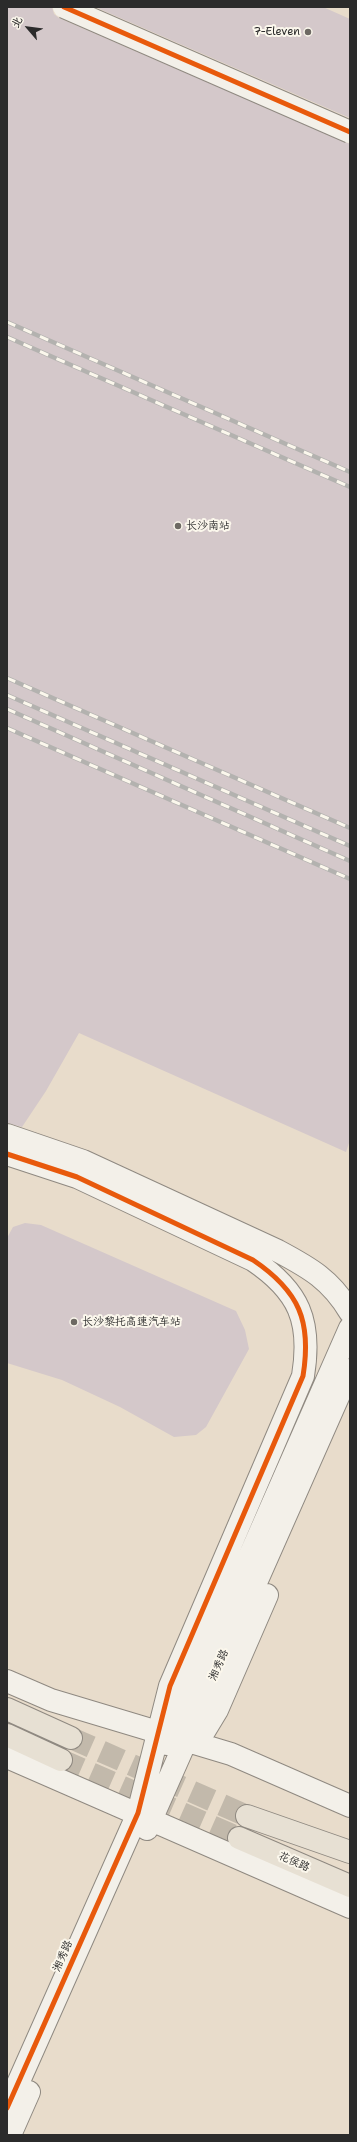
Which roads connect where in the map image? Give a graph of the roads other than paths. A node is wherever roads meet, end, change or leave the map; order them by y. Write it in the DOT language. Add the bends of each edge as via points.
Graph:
graph roads {
  1 [pos="64,7"];
  2 [pos="350,132"];
  3 [pos="7,1135"];
  4 [pos="7,1154"];
  5 [pos="350,1312"];
  6 [pos="350,1328"];
  7 [pos="350,1370"];
  8 [pos="350,1403"];
  9 [pos="7,1681"];
  10 [pos="7,1709"];
  11 [pos="7,1735"];
  12 [pos="71,1738"];
  13 [pos="178,1738"];
  14 [pos="7,1757"];
  15 [pos="61,1760"];
  16 [pos="350,1806"];
  17 [pos="145,1816"];
  18 [pos="247,1816"];
  19 [pos="239,1838"];
  20 [pos="346,1850"];
  21 [pos="350,1886"];
  22 [pos="350,1907"];
  23 [pos="7,2108"];
  24 [pos="10,2135"];
  1 -- 2 [label="street, bridge"];
  3 -- 5 [label="street" via="83,1161 278,1251 327,1280"];
  4 -- 13 [label="street" via="77,1177 237,1251 271,1272 285,1285 295,1301 307,1335 303,1376 170,1686"];
  6 -- 13 [label="street"];
  7 -- 13 [label="street, 湘秀路"];
  8 -- 13 [label="street" via="218,1710"];
  9 -- 13 [label="street" via="51,1700"];
  10 -- 12 [label="main road"];
  11 -- 15 [label="main road"];
  13 -- 16 [label="street" via="249,1762"];
  13 -- 17 [label="street"];
  13 -- 17 [label="street"];
  14 -- 17 [label="street"];
  17 -- 22 [label="street"];
  17 -- 23 [label="street, 湘秀路"];
  17 -- 24 [label="street"];
  18 -- 20 [label="main road"];
  19 -- 21 [label="main road, 花侯路"];
}
